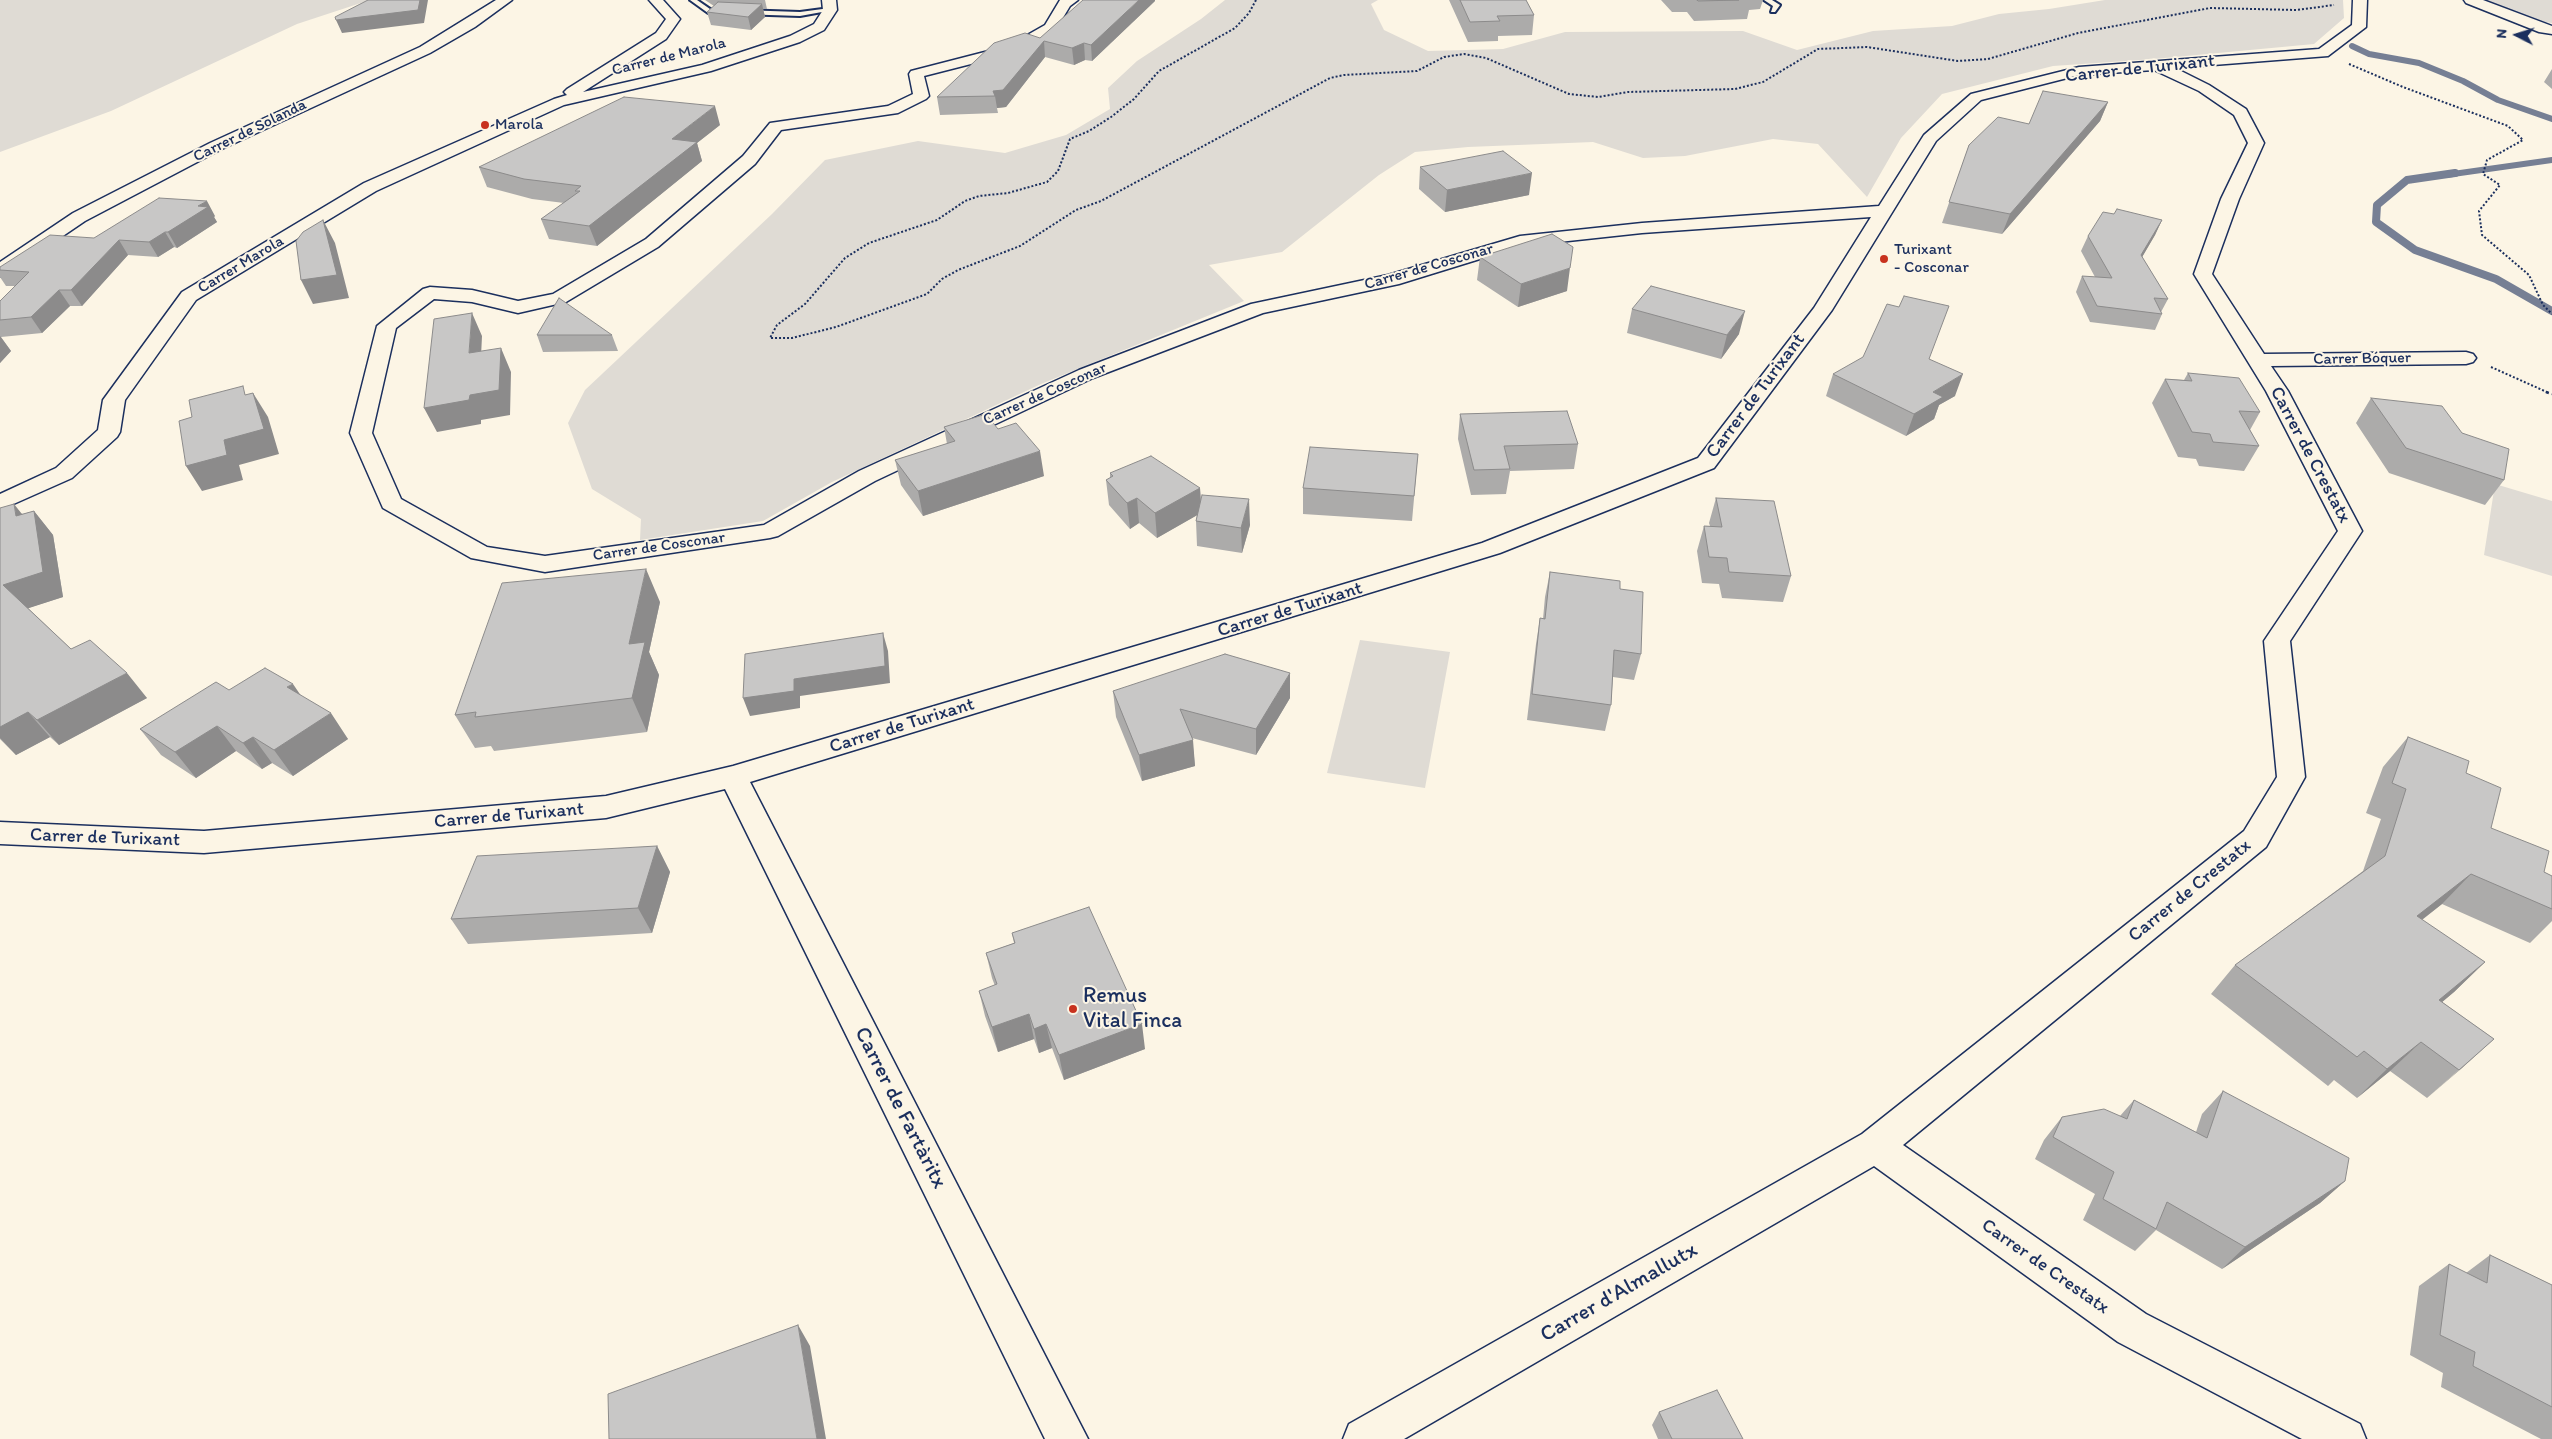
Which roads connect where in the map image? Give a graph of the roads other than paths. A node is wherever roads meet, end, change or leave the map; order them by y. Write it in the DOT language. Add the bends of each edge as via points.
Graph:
graph roads {
  1 [pos="505,0"];
  2 [pos="656,0"];
  3 [pos="694,0"];
  4 [pos="1071,0"];
  5 [pos="1767,0"];
  6 [pos="2360,0"];
  7 [pos="2471,0"];
  8 [pos="829,5"];
  9 [pos="1772,11"];
  10 [pos="2552,30"];
  11 [pos="2157,66"];
  12 [pos="559,102"];
  13 [pos="499,128"];
  14 [pos="1884,210"];
  15 [pos="0,270"];
  16 [pos="2466,358"];
  17 [pos="2258,360"];
  18 [pos="0,503"];
  19 [pos="733,777"];
  20 [pos="0,833"];
  21 [pos="1875,1146"];
  22 [pos="1067,1439"];
  23 [pos="1364,1439"];
  24 [pos="2345,1439"];
  1 -- 15 [label="street, Carrer de Solanda" via="425,50 216,146 79,217"];
  2 -- 12 [label="street" via="673,19 662,36"];
  3 -- 8 [label="lane" via="708,11 800,14"];
  4 -- 14 [label="street, Carrer de Cosconar" via="1065,3 1050,28 1013,49 916,74 921,96 892,110 776,126 749,160 652,243 559,298 518,307 472,296 430,293 387,326 361,433 390,503 480,553 545,564 770,531 866,476 1086,374 1258,308 1392,280 1520,242 1642,228"];
  5 -- 9 [label="lane" via="1778,5"];
  6 -- 11 [label="street, Carrer de Turixant" via="2358,27 2323,53"];
  7 -- 10 [label="street"];
  8 -- 12 [label="street, Carrer de Marola" via="819,27 795,39 706,68"];
  11 -- 14 [label="street, Carrer de Turixant" via="2079,71 1976,97 1930,138"];
  11 -- 17 [label="street, Carrer de Crestatx" via="2204,88 2240,112 2256,143 2230,198 2203,274"];
  12 -- 13 [label="street, Carrer de Marola"];
  13 -- 18 [label="street, Carrer Marola" via="370,187 189,296 114,400 109,432 64,473"];
  14 -- 19 [label="street, Carrer de Turixant" via="1822,310 1706,464 1491,548"];
  16 -- 17 [label="street, Carrer Bóquer"];
  17 -- 21 [label="street, Carrer de Crestatx" via="2350,531 2277,641 2291,777 2255,839"];
  19 -- 20 [label="street, Carrer de Turixant" via="606,807 204,842"];
  19 -- 22 [label="street, Carrer de Fartàritx"];
  21 -- 23 [label="street, Carrer d'Almallutx"];
  21 -- 24 [label="street, Carrer de Crestatx" via="2132,1328"];
}
